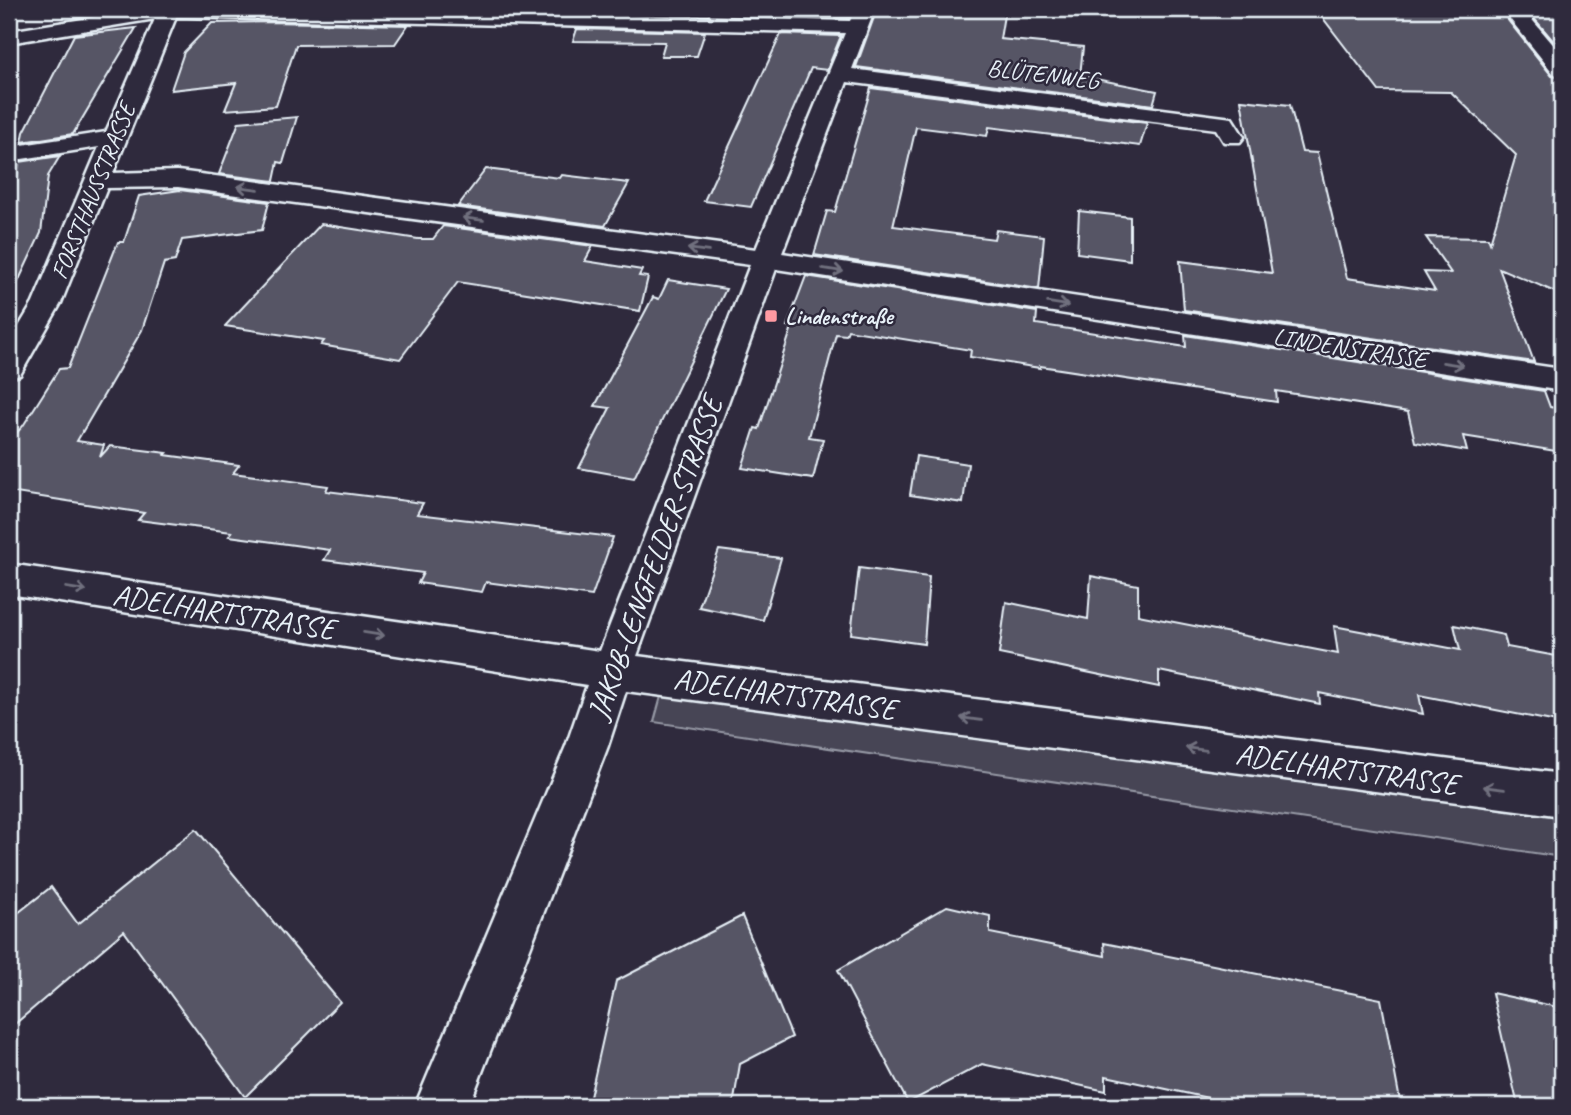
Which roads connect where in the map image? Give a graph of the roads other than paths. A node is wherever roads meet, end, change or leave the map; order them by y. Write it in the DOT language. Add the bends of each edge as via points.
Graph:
graph roads {
  1 [pos="1513,9"];
  2 [pos="168,10"];
  3 [pos="555,14"];
  4 [pos="861,18"];
  5 [pos="9,37"];
  6 [pos="1562,69"];
  7 [pos="839,74"];
  8 [pos="1231,137"];
  9 [pos="114,138"];
  10 [pos="9,154"];
  11 [pos="97,181"];
  12 [pos="766,259"];
  13 [pos="47,303"];
  14 [pos="9,312"];
  15 [pos="9,368"];
  16 [pos="1562,380"];
  17 [pos="9,579"];
  18 [pos="612,671"];
  19 [pos="1562,795"];
  20 [pos="442,1106"];
  1 -- 6 [label="street"];
  2 -- 3 [label="street"];
  2 -- 5 [label="street"];
  2 -- 9 [label="street, FORSTHAUSSTRASSE"];
  3 -- 4 [label="street"];
  4 -- 7 [label="street, JAKOB-LENGFELDER-STRASSE"];
  7 -- 8 [label="street, BLÜTENWEG" via="1224,123"];
  7 -- 12 [label="street, JAKOB-LENGFELDER-STRASSE"];
  9 -- 10 [label="street"];
  9 -- 11 [label="street, FORSTHAUSSTRASSE"];
  12 -- 11 [label="street, LINDENSTRASSE, one-way" via="178,179"];
  11 -- 13 [label="street, FORSTHAUSSTRASSE"];
  12 -- 16 [label="street, LINDENSTRASSE, one-way"];
  12 -- 18 [label="street, JAKOB-LENGFELDER-STRASSE"];
  13 -- 14 [label="street"];
  13 -- 15 [label="street, FORSTHAUSSTRASSE"];
  17 -- 18 [label="street, ADELHARTSTRASSE, one-way"];
  19 -- 18 [label="street, ADELHARTSTRASSE, one-way"];
  18 -- 20 [label="street, JAKOB-LENGFELDER-STRASSE" via="587,746"];
}
